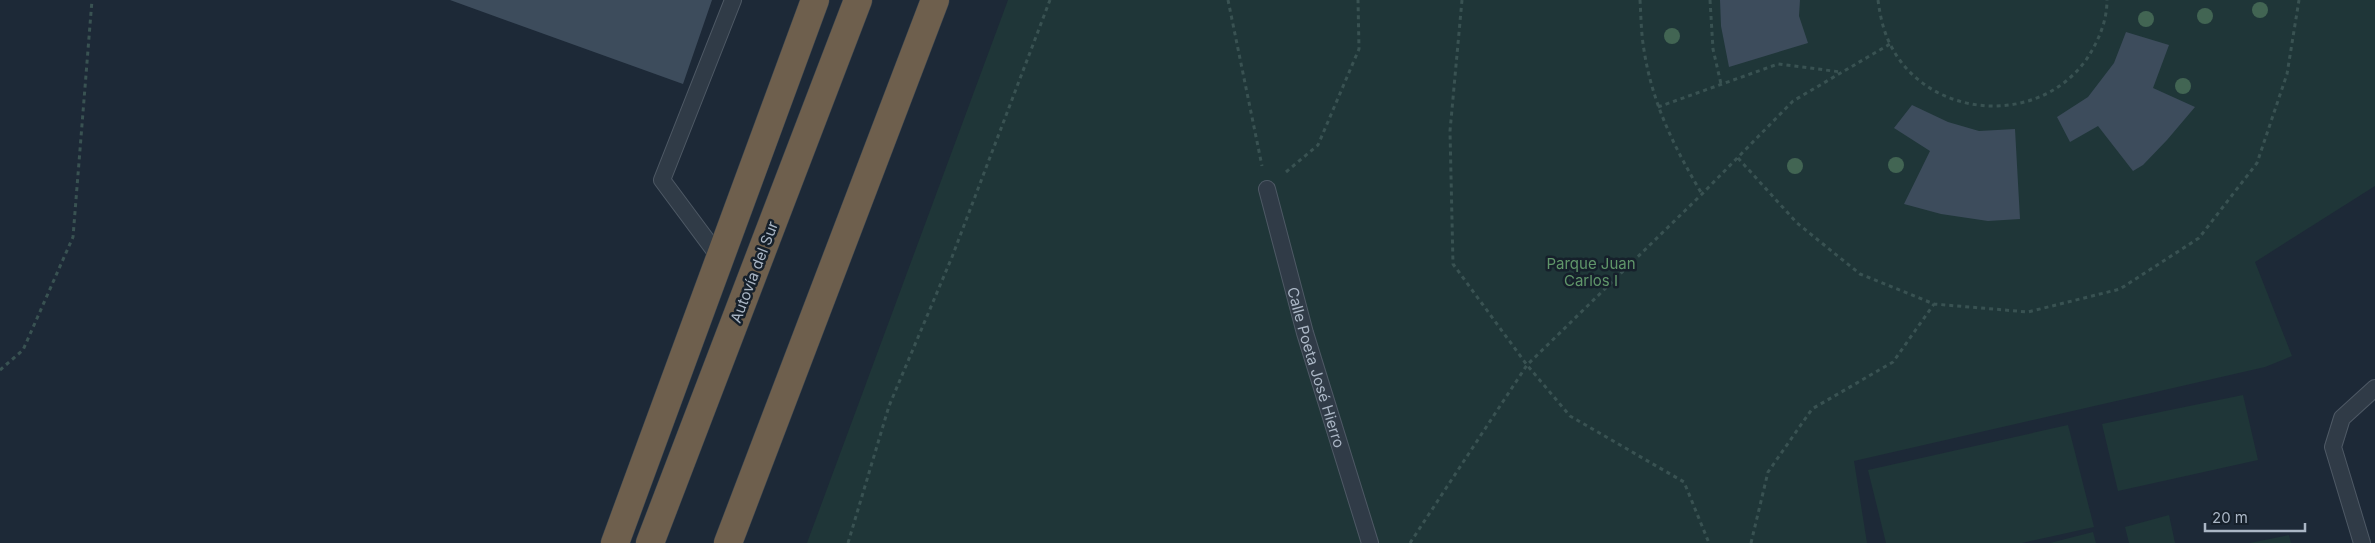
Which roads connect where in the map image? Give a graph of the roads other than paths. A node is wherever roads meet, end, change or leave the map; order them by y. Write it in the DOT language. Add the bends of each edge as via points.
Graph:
graph roads {
  1 [pos="733,0"];
  2 [pos="815,0"];
  3 [pos="858,0"];
  4 [pos="935,0"];
  5 [pos="1267,189"];
  6 [pos="720,258"];
  7 [pos="2375,388"];
  8 [pos="615,543"];
  9 [pos="650,543"];
  10 [pos="728,543"];
  11 [pos="1370,543"];
  12 [pos="2362,543"];
  1 -- 6 [label="lane" via="662,180"];
  2 -- 6 [label="highway"];
  3 -- 9 [label="highway, Autovía del Sur"];
  4 -- 10 [label="highway"];
  5 -- 11 [label="lane, Calle Poeta José Hierro" via="1305,332"];
  6 -- 8 [label="highway"];
  7 -- 12 [label="lane" via="2342,418 2333,447"];
}
